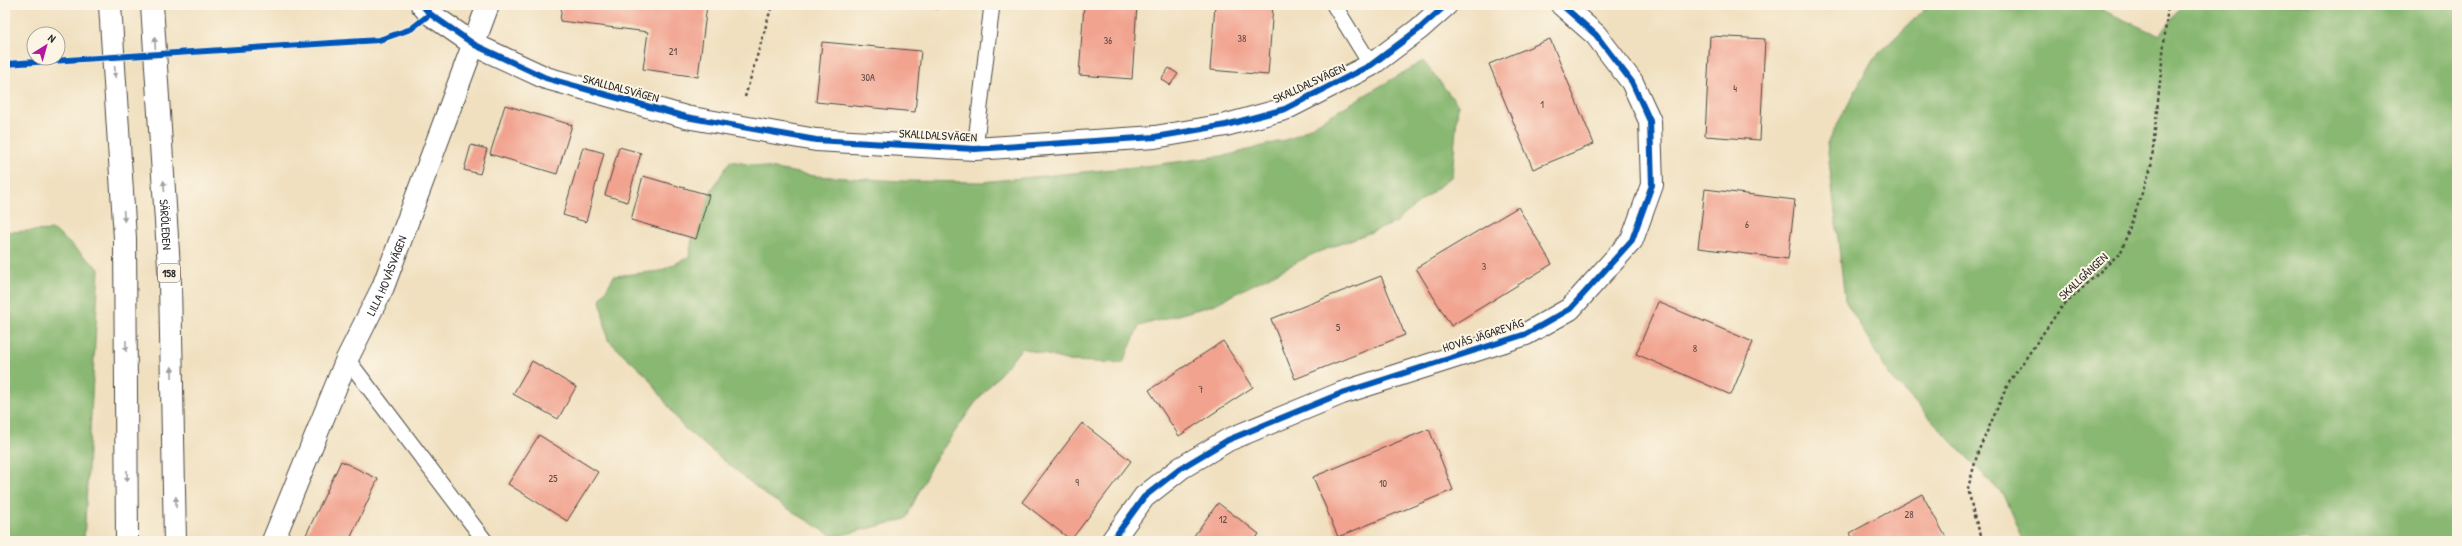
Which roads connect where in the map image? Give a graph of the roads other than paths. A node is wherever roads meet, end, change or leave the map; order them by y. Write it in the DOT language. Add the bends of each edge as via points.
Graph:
graph roads {
  1 [pos="110,5"];
  2 [pos="152,5"];
  3 [pos="422,5"];
  4 [pos="488,5"];
  5 [pos="992,5"];
  6 [pos="1334,5"];
  7 [pos="1446,5"];
  8 [pos="1562,5"];
  9 [pos="475,45"];
  10 [pos="1371,65"];
  11 [pos="975,149"];
  12 [pos="347,359"];
  13 [pos="127,541"];
  14 [pos="175,541"];
  15 [pos="273,541"];
  16 [pos="485,541"];
  17 [pos="1112,541"];
  1 -- 13 [label="street, one-way" via="125,238"];
  14 -- 2 [label="street, SÄRÖLEDEN / 158, one-way" via="170,283"];
  3 -- 9 [label="street, SKALLDALSVÄGEN" via="430,14"];
  4 -- 9 [label="street, LILLA HOVÅSVÄGEN"];
  5 -- 11 [label="lane"];
  6 -- 10 [label="lane"];
  7 -- 10 [label="street, SKALLDALSVÄGEN"];
  8 -- 17 [label="street, HOVÅS JÄGAREVÄG" via="1596,35 1614,58 1632,82 1650,121 1652,185 1632,240 1570,309 1526,334 1342,393 1228,440 1181,468 1144,497"];
  9 -- 11 [label="street, SKALLDALSVÄGEN" via="546,78 686,117 816,140"];
  9 -- 12 [label="street, LILLA HOVÅSVÄGEN" via="383,287"];
  10 -- 11 [label="street, SKALLDALSVÄGEN" via="1285,109 1226,124 1155,137"];
  12 -- 15 [label="street, LILLA HOVÅSVÄGEN"];
  12 -- 16 [label="lane"];
}
